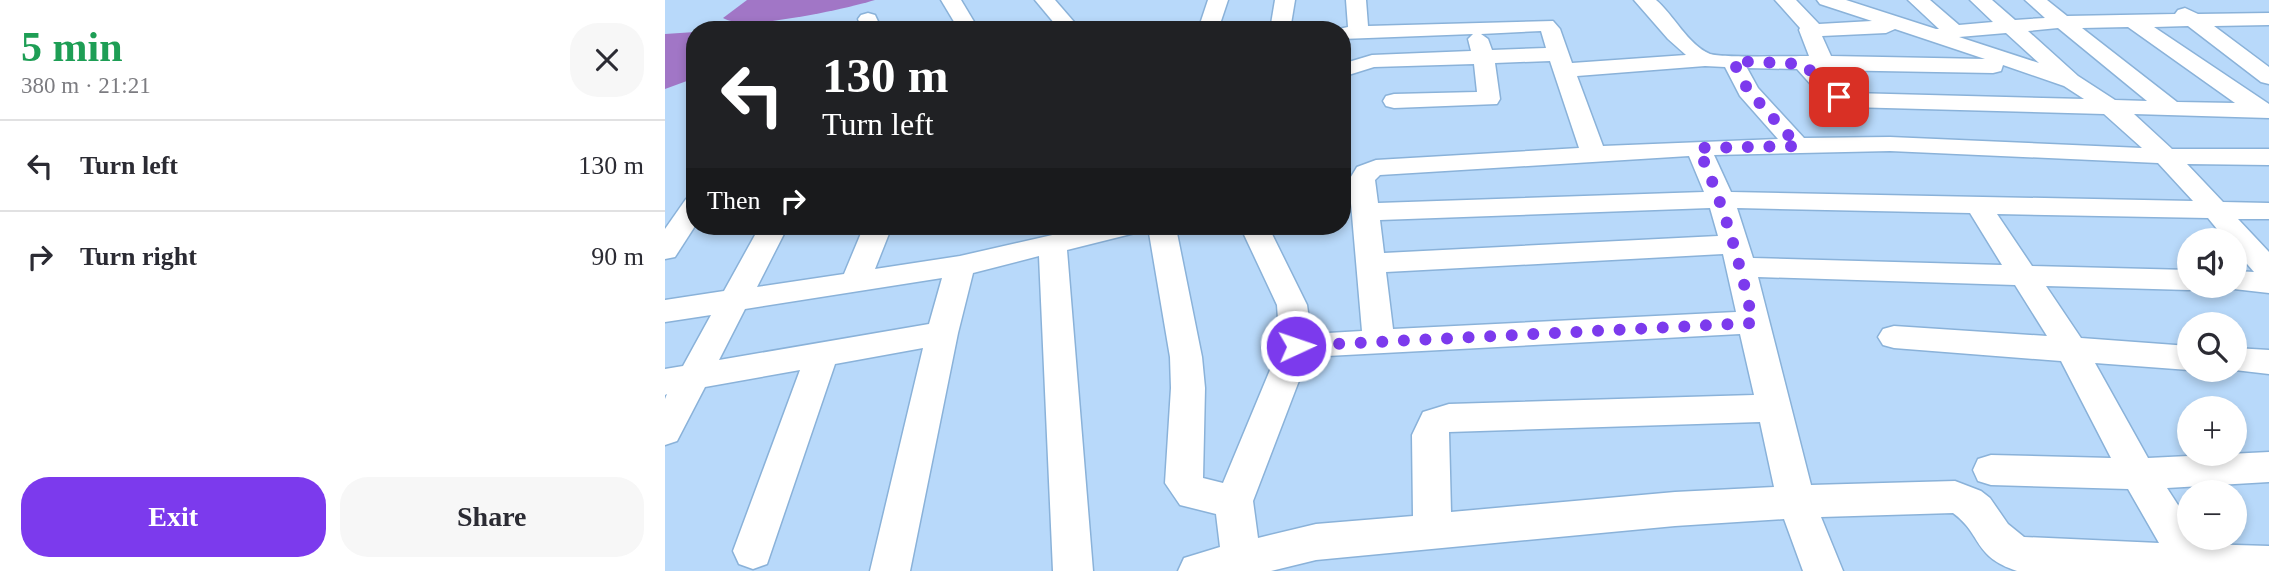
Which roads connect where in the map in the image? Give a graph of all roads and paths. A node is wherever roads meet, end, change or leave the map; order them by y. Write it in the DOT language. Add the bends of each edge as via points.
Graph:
graph roads {
  1 [pos="951,0"];
  2 [pos="1045,0"];
  3 [pos="1218,0"];
  4 [pos="1285,0"];
  5 [pos="1356,0"];
  6 [pos="1644,0"];
  7 [pos="1785,0"];
  8 [pos="1827,0"];
  9 [pos="1918,0"];
  10 [pos="1980,0"];
  11 [pos="2035,0"];
  12 [pos="2169,0"];
  13 [pos="1869,8"];
  14 [pos="2190,18"];
  15 [pos="2269,19"];
  16 [pos="2131,20"];
  17 [pos="964,21"];
  18 [pos="1063,21"];
  19 [pos="1211,21"];
  20 [pos="1282,21"];
  21 [pos="2064,22"];
  22 [pos="1473,26"];
  23 [pos="1907,26"];
  24 [pos="2012,26"];
  25 [pos="1351,27"];
  26 [pos="1813,29"];
  27 [pos="1351,32"];
  28 [pos="1944,34"];
  29 [pos="1484,58"];
  30 [pos="1705,60"];
  31 [pos="1733,61"];
  32 [pos="1561,62"];
  33 [pos="1814,64"];
  34 [pos="2022,66"];
  35 [pos="1351,68"];
  36 [pos="2269,77"];
  37 [pos="2072,81"];
  38 [pos="1394,101"];
  39 [pos="2113,109"];
  40 [pos="2173,110"];
  41 [pos="2265,111"];
  42 [pos="1798,146"];
  43 [pos="1698,148"];
  44 [pos="1593,154"];
  45 [pos="2165,156"];
  46 [pos="2269,157"];
  47 [pos="1721,201"];
  48 [pos="1978,205"];
  49 [pos="2214,210"];
  50 [pos="2269,211"];
  51 [pos="1365,212"];
  52 [pos="686,218"];
  53 [pos="769,235"];
  54 [pos="874,235"];
  55 [pos="1163,235"];
  56 [pos="1258,235"];
  57 [pos="1070,236"];
  58 [pos="665,250"];
  59 [pos="1738,256"];
  60 [pos="1371,263"];
  61 [pos="960,266"];
  62 [pos="2269,270"];
  63 [pos="2021,274"];
  64 [pos="2177,280"];
  65 [pos="2247,282"];
  66 [pos="855,283"];
  67 [pos="2269,283"];
  68 [pos="734,301"];
  69 [pos="665,312"];
  70 [pos="1753,323"];
  71 [pos="942,333"];
  72 [pos="1894,337"];
  73 [pos="1379,341"];
  74 [pos="1296,346"];
  75 [pos="2072,350"];
  76 [pos="822,355"];
  77 [pos="2177,357"];
  78 [pos="2247,361"];
  79 [pos="2269,362"];
  80 [pos="679,379"];
  81 [pos="1775,408"];
  82 [pos="665,431"];
  83 [pos="2269,467"];
  84 [pos="1991,470"];
  85 [pos="2139,474"];
  86 [pos="1234,500"];
  87 [pos="1795,502"];
  88 [pos="1433,531"];
  89 [pos="753,551"];
  90 [pos="2269,564"];
  91 [pos="1242,566"];
  92 [pos="2195,566"];
  93 [pos="890,571"];
  94 [pos="1073,571"];
  95 [pos="1198,571"];
  96 [pos="1823,571"];
  1 -- 17 [label="street"];
  2 -- 18 [label="street"];
  3 -- 19 [label="street"];
  4 -- 20 [label="street"];
  5 -- 25 [label="street"];
  6 -- 30 [label="street"];
  7 -- 26 [label="street"];
  8 -- 13 [label="street"];
  9 -- 28 [label="street"];
  10 -- 24 [label="street"];
  11 -- 21 [label="street"];
  12 -- 14 [label="street"];
  13 -- 23 [label="street"];
  14 -- 15 [label="street"];
  14 -- 16 [label="street"];
  14 -- 36 [label="street"];
  16 -- 21 [label="street"];
  16 -- 41 [label="street"];
  21 -- 24 [label="street"];
  21 -- 40 [label="street"];
  22 -- 27 [label="street"];
  22 -- 29 [label="street"];
  22 -- 32 [label="street" via="1546,25"];
  23 -- 26 [label="street"];
  23 -- 28 [label="street"];
  24 -- 28 [label="street"];
  24 -- 37 [label="street"];
  26 -- 33 [label="street" via="1808,33"];
  28 -- 34 [label="street"];
  29 -- 32 [label="street"];
  29 -- 35 [label="street" via="1372,61"];
  29 -- 38 [label="street" via="1489,99"];
  30 -- 31 [label="street"];
  30 -- 32 [label="street"];
  31 -- 33 [label="street"];
  31 -- 42 [label="street" via="1748,90"];
  32 -- 44 [label="street"];
  33 -- 34 [label="street"];
  33 -- 39 [label="street" via="1831,93 1849,100"];
  34 -- 37 [label="street"];
  37 -- 39 [label="street"];
  39 -- 40 [label="street"];
  39 -- 45 [label="street"];
  40 -- 41 [label="street"];
  42 -- 43 [label="street"];
  42 -- 45 [label="street" via="1890,144"];
  43 -- 44 [label="street"];
  43 -- 47 [label="street"];
  44 -- 51 [label="street" via="1376,168 1362,180"];
  45 -- 46 [label="street"];
  45 -- 49 [label="street"];
  47 -- 48 [label="street"];
  47 -- 51 [label="street"];
  47 -- 59 [label="street"];
  48 -- 49 [label="street"];
  48 -- 63 [label="street"];
  49 -- 50 [label="street"];
  49 -- 62 [label="street"];
  51 -- 60 [label="street"];
  52 -- 58 [label="street"];
  53 -- 68 [label="street"];
  54 -- 66 [label="street"];
  55 -- 86 [label="street" via="1186,357 1184,483 1193,494"];
  56 -- 74 [label="street" via="1292,305"];
  57 -- 61 [label="street"];
  57 -- 94 [label="street"];
  59 -- 60 [label="street"];
  59 -- 63 [label="street"];
  59 -- 70 [label="street"];
  60 -- 73 [label="street"];
  61 -- 66 [label="street"];
  61 -- 71 [label="street"];
  63 -- 64 [label="street"];
  63 -- 75 [label="street"];
  65 -- 67 [label="street"];
  66 -- 68 [label="street"];
  68 -- 69 [label="street"];
  68 -- 80 [label="street"];
  70 -- 73 [label="street"];
  70 -- 81 [label="street"];
  71 -- 76 [label="street"];
  71 -- 93 [label="street"];
  72 -- 75 [label="street"];
  73 -- 74 [label="street"];
  74 -- 86 [label="street"];
  75 -- 77 [label="street"];
  75 -- 85 [label="street"];
  76 -- 80 [label="street"];
  76 -- 89 [label="street"];
  78 -- 79 [label="street"];
  80 -- 82 [label="street"];
  81 -- 87 [label="street"];
  81 -- 88 [label="street" via="1435,422 1430,435"];
  83 -- 85 [label="street"];
  84 -- 85 [label="street"];
  85 -- 92 [label="street"];
  86 -- 91 [label="street"];
  87 -- 88 [label="street"];
  87 -- 92 [label="street" via="1955,498 1977,509 1997,542 2012,553"];
  87 -- 96 [label="street"];
  88 -- 91 [label="street" via="1316,542"];
  90 -- 92 [label="street"];
  91 -- 95 [label="street"];
}
